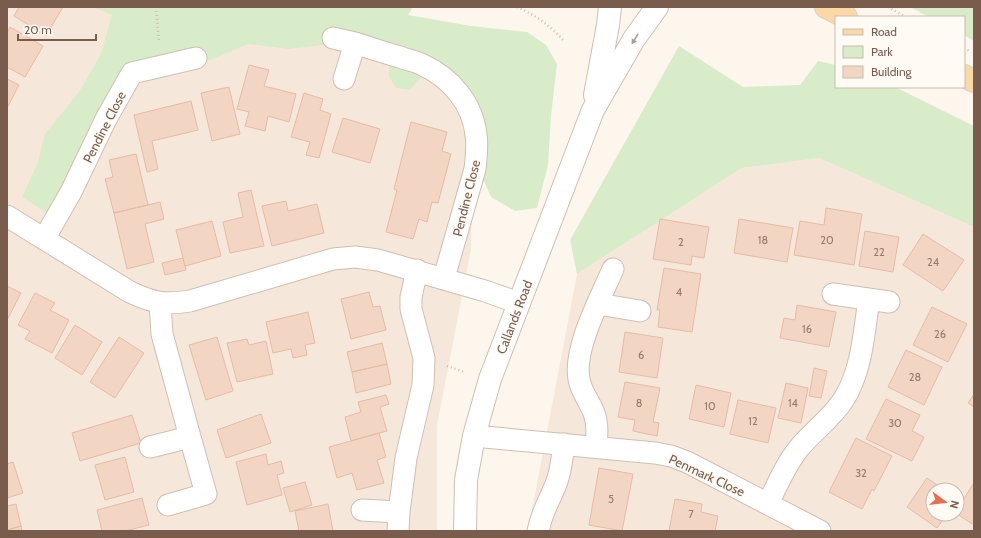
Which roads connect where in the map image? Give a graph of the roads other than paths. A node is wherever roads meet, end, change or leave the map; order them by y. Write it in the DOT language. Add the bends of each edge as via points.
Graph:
graph roads {
  1 [pos="610,7"];
  2 [pos="657,7"];
  3 [pos="826,7"];
  4 [pos="844,16"];
  5 [pos="333,38"];
  6 [pos="355,43"];
  7 [pos="196,58"];
  8 [pos="965,76"];
  9 [pos="344,79"];
  10 [pos="974,81"];
  11 [pos="592,110"];
  12 [pos="7,216"];
  13 [pos="44,239"];
  14 [pos="613,268"];
  15 [pos="417,270"];
  16 [pos="444,278"];
  17 [pos="833,294"];
  18 [pos="160,303"];
  19 [pos="519,303"];
  20 [pos="598,304"];
  21 [pos="640,311"];
  22 [pos="474,436"];
  23 [pos="190,437"];
  24 [pos="564,444"];
  25 [pos="150,447"];
  26 [pos="596,447"];
  27 [pos="768,504"];
  28 [pos="168,505"];
  29 [pos="362,510"];
  30 [pos="399,522"];
  31 [pos="465,531"];
  32 [pos="538,531"];
  33 [pos="820,531"];
  1 -- 11 [label="street, Callands Road"];
  2 -- 11 [label="street, Callands Road, one-way" via="634,39"];
  3 -- 4 [label="main road"];
  5 -- 6 [label="street, Pendine Close"];
  6 -- 9 [label="street"];
  6 -- 16 [label="street, Pendine Close" via="422,64 440,74 465,101 472,117 477,151 475,169"];
  7 -- 13 [label="street, Pendine Close" via="132,73 106,119 72,192"];
  8 -- 10 [label="main road"];
  11 -- 19 [label="street, Callands Road"];
  12 -- 13 [label="street"];
  13 -- 18 [label="street" via="130,292"];
  14 -- 20 [label="street"];
  15 -- 16 [label="street"];
  15 -- 18 [label="street" via="378,260 355,257 333,259 190,301"];
  15 -- 30 [label="street" via="411,309 424,358 423,385 406,458"];
  16 -- 19 [label="street"];
  17 -- 27 [label="street" via="879,301 845,398 827,422 798,449"];
  18 -- 23 [label="street" via="162,334"];
  19 -- 22 [label="street, Callands Road" via="490,379"];
  20 -- 21 [label="street"];
  20 -- 26 [label="street" via="582,345 578,369 579,380 594,413"];
  22 -- 24 [label="street, Penmark Close"];
  22 -- 31 [label="street, Callands Road" via="466,480"];
  23 -- 25 [label="street"];
  23 -- 28 [label="street" via="206,494"];
  24 -- 26 [label="street, Penmark Close"];
  24 -- 32 [label="street" via="560,474 544,508"];
  26 -- 27 [label="street, Penmark Close" via="671,456"];
  27 -- 33 [label="street, Penmark Close"];
  29 -- 30 [label="street"];
}
